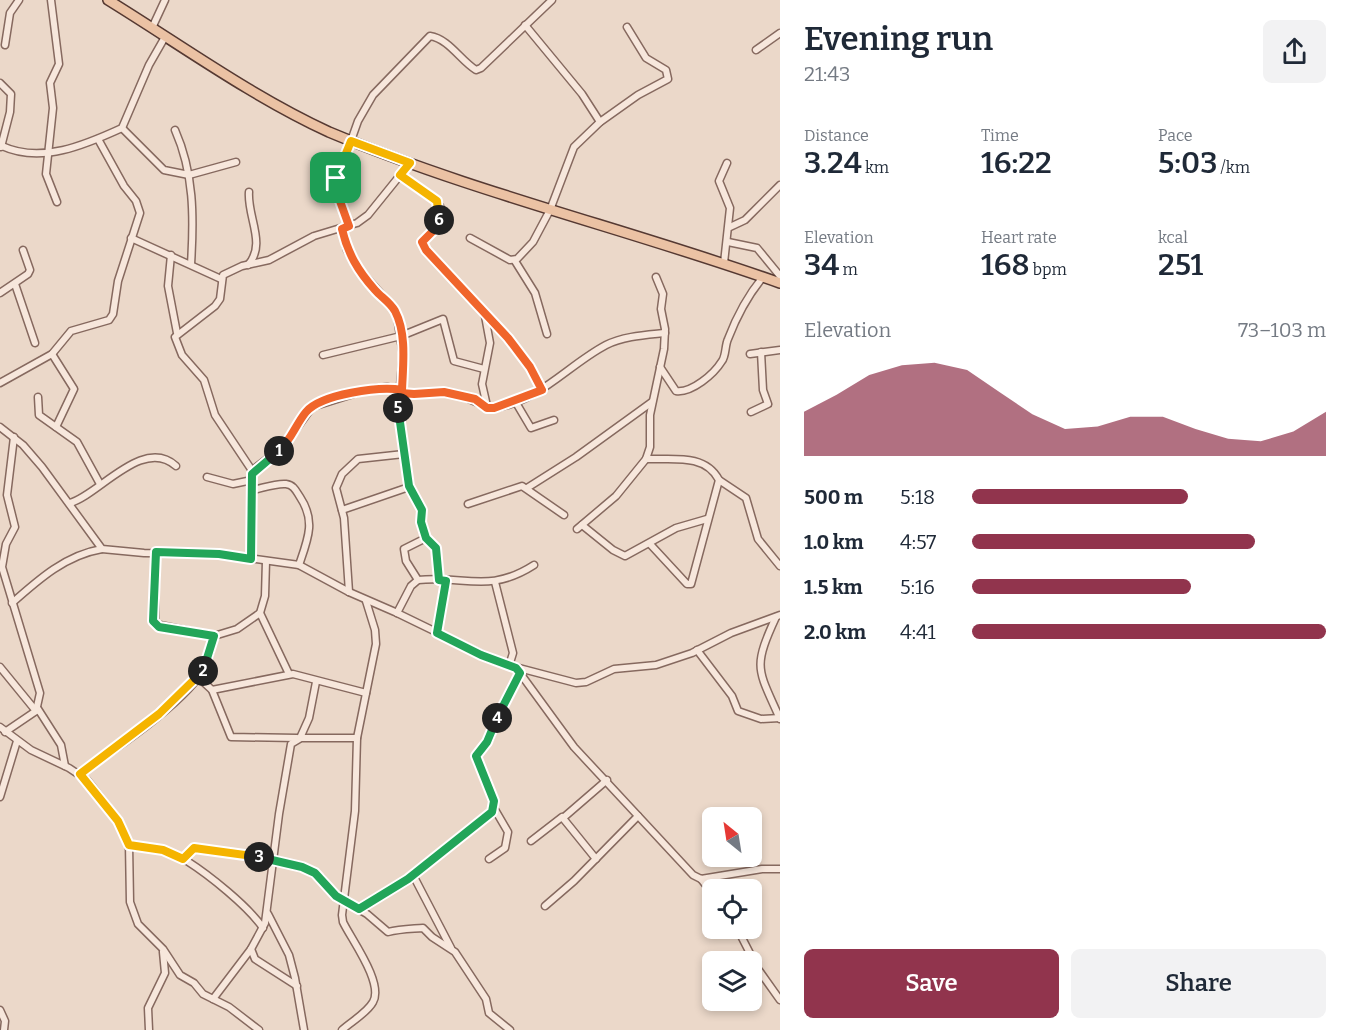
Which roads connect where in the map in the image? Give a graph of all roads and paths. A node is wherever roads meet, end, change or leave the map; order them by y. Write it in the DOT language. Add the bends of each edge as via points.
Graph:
graph roads {
  1 [pos="19,0"];
  2 [pos="51,0"];
  3 [pos="108,0"];
  4 [pos="165,0"];
  5 [pos="552,0"];
  6 [pos="525,25"];
  7 [pos="627,27"];
  8 [pos="152,28"];
  9 [pos="780,33"];
  10 [pos="165,37"];
  11 [pos="5,45"];
  12 [pos="756,50"];
  13 [pos="0,83"];
  14 [pos="600,122"];
  15 [pos="122,128"];
  16 [pos="175,130"];
  17 [pos="98,139"];
  18 [pos="351,141"];
  19 [pos="1,147"];
  20 [pos="46,155"];
  21 [pos="236,162"];
  22 [pos="410,163"];
  23 [pos="727,163"];
  24 [pos="189,175"];
  25 [pos="400,175"];
  26 [pos="780,185"];
  27 [pos="249,192"];
  28 [pos="57,202"];
  29 [pos="550,210"];
  30 [pos="730,227"];
  31 [pos="346,228"];
  32 [pos="131,238"];
  33 [pos="470,238"];
  34 [pos="728,242"];
  35 [pos="23,250"];
  36 [pos="171,255"];
  37 [pos="515,261"];
  38 [pos="724,263"];
  39 [pos="191,264"];
  40 [pos="247,266"];
  41 [pos="780,276"];
  42 [pos="656,277"];
  43 [pos="763,277"];
  44 [pos="221,279"];
  45 [pos="780,283"];
  46 [pos="15,284"];
  47 [pos="0,293"];
  48 [pos="485,316"];
  49 [pos="177,333"];
  50 [pos="665,333"];
  51 [pos="547,334"];
  52 [pos="401,336"];
  53 [pos="35,343"];
  54 [pos="780,350"];
  55 [pos="761,352"];
  56 [pos="52,354"];
  57 [pos="750,354"];
  58 [pos="323,355"];
  59 [pos="660,367"];
  60 [pos="484,369"];
  61 [pos="0,382"];
  62 [pos="542,390"];
  63 [pos="401,391"];
  64 [pos="38,397"];
  65 [pos="515,401"];
  66 [pos="652,402"];
  67 [pos="487,408"];
  68 [pos="751,412"];
  69 [pos="554,420"];
  70 [pos="0,427"];
  71 [pos="56,427"];
  72 [pos="14,436"];
  73 [pos="404,454"];
  74 [pos="646,459"];
  75 [pos="176,466"];
  76 [pos="253,472"];
  77 [pos="207,477"];
  78 [pos="252,480"];
  79 [pos="719,480"];
  80 [pos="100,484"];
  81 [pos="409,487"];
  82 [pos="527,488"];
  83 [pos="253,490"];
  84 [pos="70,503"];
  85 [pos="468,504"];
  86 [pos="342,510"];
  87 [pos="564,515"];
  88 [pos="707,519"];
  89 [pos="426,538"];
  90 [pos="650,544"];
  91 [pos="102,549"];
  92 [pos="156,552"];
  93 [pos="251,559"];
  94 [pos="266,561"];
  95 [pos="299,565"];
  96 [pos="534,565"];
  97 [pos="780,566"];
  98 [pos="418,579"];
  99 [pos="442,580"];
  100 [pos="495,582"];
  101 [pos="349,592"];
  102 [pos="366,601"];
  103 [pos="12,603"];
  104 [pos="260,613"];
  105 [pos="397,613"];
  106 [pos="778,616"];
  107 [pos="437,633"];
  108 [pos="214,636"];
  109 [pos="697,650"];
  110 [pos="509,666"];
  111 [pos="0,667"];
  112 [pos="518,671"];
  113 [pos="290,674"];
  114 [pos="198,677"];
  115 [pos="316,682"];
  116 [pos="212,690"];
  117 [pos="366,693"];
  118 [pos="37,710"];
  119 [pos="780,718"];
  120 [pos="2,729"];
  121 [pos="299,738"];
  122 [pos="357,738"];
  123 [pos="16,741"];
  124 [pos="65,766"];
  125 [pos="80,774"];
  126 [pos="607,780"];
  127 [pos="0,797"];
  128 [pos="494,808"];
  129 [pos="638,816"];
  130 [pos="563,818"];
  131 [pos="531,841"];
  132 [pos="129,845"];
  133 [pos="183,859"];
  134 [pos="273,859"];
  135 [pos="489,859"];
  136 [pos="596,859"];
  137 [pos="779,868"];
  138 [pos="413,875"];
  139 [pos="700,879"];
  140 [pos="702,881"];
  141 [pos="345,901"];
  142 [pos="545,906"];
  143 [pos="359,909"];
  144 [pos="268,913"];
  145 [pos="263,928"];
  146 [pos="743,939"];
  147 [pos="451,948"];
  148 [pos="163,949"];
  149 [pos="251,949"];
  150 [pos="297,986"];
  151 [pos="213,999"];
  152 [pos="780,1000"];
  153 [pos="0,1010"];
  154 [pos="3,1028"];
  155 [pos="149,1030"];
  156 [pos="259,1030"];
  157 [pos="304,1030"];
  158 [pos="342,1030"];
  159 [pos="510,1030"];
  1 -- 11 [label="street" via="10,13"];
  2 -- 20 [label="street" via="59,64 50,83 54,108"];
  3 -- 8 [label="main road"];
  4 -- 8 [label="street"];
  5 -- 6 [label="street"];
  6 -- 14 [label="street"];
  6 -- 18 [label="street" via="489,63 476,70 437,37 426,38 373,95"];
  7 -- 14 [label="street" via="646,58 666,70 668,79"];
  8 -- 10 [label="main road"];
  9 -- 12 [label="street"];
  10 -- 15 [label="street"];
  10 -- 18 [label="main road" via="306,121"];
  13 -- 19 [label="street" via="11,94"];
  14 -- 29 [label="street" via="574,147"];
  15 -- 17 [label="street"];
  15 -- 24 [label="street" via="164,170"];
  16 -- 24 [label="street"];
  17 -- 20 [label="street"];
  17 -- 32 [label="street" via="136,201 140,213"];
  18 -- 22 [label="main road"];
  18 -- 31 [label="street" via="335,186"];
  19 -- 20 [label="street"];
  20 -- 28 [label="street" via="47,179"];
  21 -- 24 [label="street"];
  22 -- 25 [label="street"];
  22 -- 29 [label="main road"];
  23 -- 30 [label="street" via="719,181 730,208"];
  24 -- 39 [label="street" via="194,210"];
  25 -- 31 [label="street" via="368,215"];
  25 -- 48 [label="street" via="437,201 438,223 423,244"];
  26 -- 30 [label="street" via="745,220"];
  27 -- 40 [label="street" via="257,241"];
  29 -- 37 [label="street" via="533,242"];
  29 -- 38 [label="main road"];
  30 -- 34 [label="street"];
  31 -- 40 [label="street" via="315,236 269,261"];
  31 -- 52 [label="street" via="351,258 394,309"];
  32 -- 36 [label="street"];
  32 -- 56 [label="street" via="112,318 71,331"];
  33 -- 37 [label="street"];
  34 -- 38 [label="street"];
  34 -- 41 [label="street" via="756,248"];
  35 -- 46 [label="street" via="30,270"];
  36 -- 39 [label="street"];
  36 -- 49 [label="street" via="168,286"];
  37 -- 51 [label="street" via="535,293"];
  38 -- 43 [label="main road"];
  39 -- 44 [label="street"];
  40 -- 44 [label="street" via="230,270"];
  42 -- 50 [label="street" via="663,294"];
  43 -- 45 [label="main road"];
  43 -- 59 [label="street" via="734,324 723,360 701,382 676,391"];
  44 -- 49 [label="street" via="220,299 215,306"];
  46 -- 47 [label="street"];
  46 -- 53 [label="street"];
  48 -- 60 [label="street" via="490,343"];
  48 -- 62 [label="street" via="508,338"];
  49 -- 76 [label="street" via="176,346 204,380 215,415"];
  50 -- 59 [label="street"];
  50 -- 62 [label="street" via="606,345"];
  52 -- 58 [label="street"];
  52 -- 60 [label="street" via="443,319 454,361"];
  52 -- 63 [label="street"];
  54 -- 55 [label="street"];
  55 -- 57 [label="street"];
  55 -- 68 [label="street" via="763,390 768,404"];
  56 -- 61 [label="street"];
  56 -- 71 [label="street" via="74,386"];
  59 -- 66 [label="street"];
  60 -- 67 [label="street"];
  62 -- 65 [label="street"];
  63 -- 67 [label="street" via="444,392 475,399"];
  63 -- 73 [label="street" via="398,407"];
  63 -- 76 [label="street" via="387,387 369,389 312,407 283,447"];
  64 -- 71 [label="street" via="39,415"];
  65 -- 67 [label="street"];
  65 -- 69 [label="street" via="531,428"];
  66 -- 74 [label="street"];
  66 -- 82 [label="street"];
  70 -- 72 [label="street"];
  71 -- 80 [label="street" via="77,442"];
  72 -- 84 [label="street"];
  72 -- 103 [label="street" via="8,495 15,527 6,544 2,567"];
  73 -- 81 [label="street"];
  73 -- 86 [label="street" via="366,457 352,463 336,488"];
  74 -- 79 [label="street" via="700,462"];
  74 -- 90 [label="street" via="616,496 580,527 623,556"];
  75 -- 80 [label="street" via="168,460 139,461"];
  76 -- 78 [label="street"];
  77 -- 78 [label="street" via="233,484"];
  78 -- 83 [label="street"];
  79 -- 88 [label="street"];
  79 -- 97 [label="street" via="746,498 758,539"];
  80 -- 84 [label="street" via="87,497"];
  81 -- 86 [label="street"];
  81 -- 89 [label="street" via="422,510"];
  82 -- 85 [label="street" via="516,487"];
  82 -- 87 [label="street"];
  83 -- 93 [label="street"];
  83 -- 95 [label="street" via="291,486 306,506 310,529"];
  84 -- 91 [label="street"];
  86 -- 101 [label="street"];
  88 -- 90 [label="street" via="683,525"];
  88 -- 90 [label="street" via="691,584"];
  89 -- 98 [label="street" via="404,549 406,561"];
  89 -- 99 [label="street" via="436,548"];
  91 -- 92 [label="street"];
  91 -- 103 [label="street" via="76,556 49,572"];
  92 -- 93 [label="street"];
  92 -- 108 [label="street" via="155,624"];
  93 -- 94 [label="street"];
  94 -- 95 [label="street"];
  94 -- 104 [label="street" via="265,596"];
  95 -- 101 [label="street"];
  96 -- 100 [label="street"];
  98 -- 99 [label="street"];
  98 -- 105 [label="street"];
  99 -- 100 [label="street"];
  99 -- 107 [label="street"];
  100 -- 110 [label="street" via="513,653"];
  101 -- 102 [label="street"];
  102 -- 105 [label="street"];
  102 -- 117 [label="street" via="376,644"];
  103 -- 118 [label="street" via="38,682"];
  104 -- 108 [label="street" via="237,629"];
  104 -- 113 [label="street"];
  105 -- 107 [label="street"];
  106 -- 109 [label="street"];
  106 -- 119 [label="street" via="759,657 759,668"];
  107 -- 110 [label="street"];
  108 -- 114 [label="street"];
  109 -- 112 [label="street" via="656,665 614,669 586,682"];
  109 -- 119 [label="street" via="732,696 738,711 761,719"];
  110 -- 112 [label="street"];
  111 -- 118 [label="street"];
  112 -- 126 [label="street" via="574,747"];
  112 -- 128 [label="street" via="490,738 476,756"];
  113 -- 115 [label="street"];
  113 -- 116 [label="street"];
  114 -- 116 [label="street"];
  114 -- 125 [label="street" via="159,714"];
  115 -- 117 [label="street"];
  115 -- 121 [label="street" via="309,718"];
  116 -- 121 [label="street" via="231,737"];
  117 -- 122 [label="street"];
  118 -- 120 [label="street"];
  118 -- 124 [label="street" via="61,745"];
  120 -- 123 [label="street"];
  121 -- 122 [label="street"];
  121 -- 134 [label="street" via="291,744 287,756"];
  122 -- 141 [label="street" via="355,811"];
  123 -- 124 [label="street"];
  123 -- 127 [label="street"];
  124 -- 125 [label="street"];
  125 -- 132 [label="street" via="118,821"];
  126 -- 129 [label="street"];
  126 -- 130 [label="street"];
  128 -- 135 [label="street" via="508,832 505,848"];
  128 -- 138 [label="street" via="488,818"];
  129 -- 136 [label="street"];
  129 -- 139 [label="street"];
  130 -- 131 [label="street"];
  130 -- 136 [label="street"];
  132 -- 133 [label="street" via="163,850"];
  132 -- 148 [label="street" via="133,915"];
  133 -- 134 [label="street" via="194,848"];
  133 -- 145 [label="street" via="231,895"];
  134 -- 141 [label="street" via="315,873"];
  134 -- 144 [label="street"];
  136 -- 142 [label="street"];
  137 -- 139 [label="street"];
  138 -- 143 [label="street"];
  138 -- 147 [label="street"];
  139 -- 140 [label="street"];
  141 -- 143 [label="street"];
  141 -- 158 [label="street" via="343,922 370,973 376,995 370,1006"];
  143 -- 147 [label="street" via="383,930 423,928"];
  144 -- 145 [label="street"];
  144 -- 150 [label="street" via="289,955"];
  145 -- 149 [label="street"];
  146 -- 152 [label="street"];
  147 -- 159 [label="street" via="486,999 489,1013"];
  148 -- 151 [label="street" via="175,970"];
  148 -- 155 [label="street" via="165,973 148,1008"];
  149 -- 150 [label="street" via="255,959"];
  149 -- 151 [label="street"];
  150 -- 157 [label="street"];
  151 -- 156 [label="street"];
  153 -- 154 [label="street"];
}
